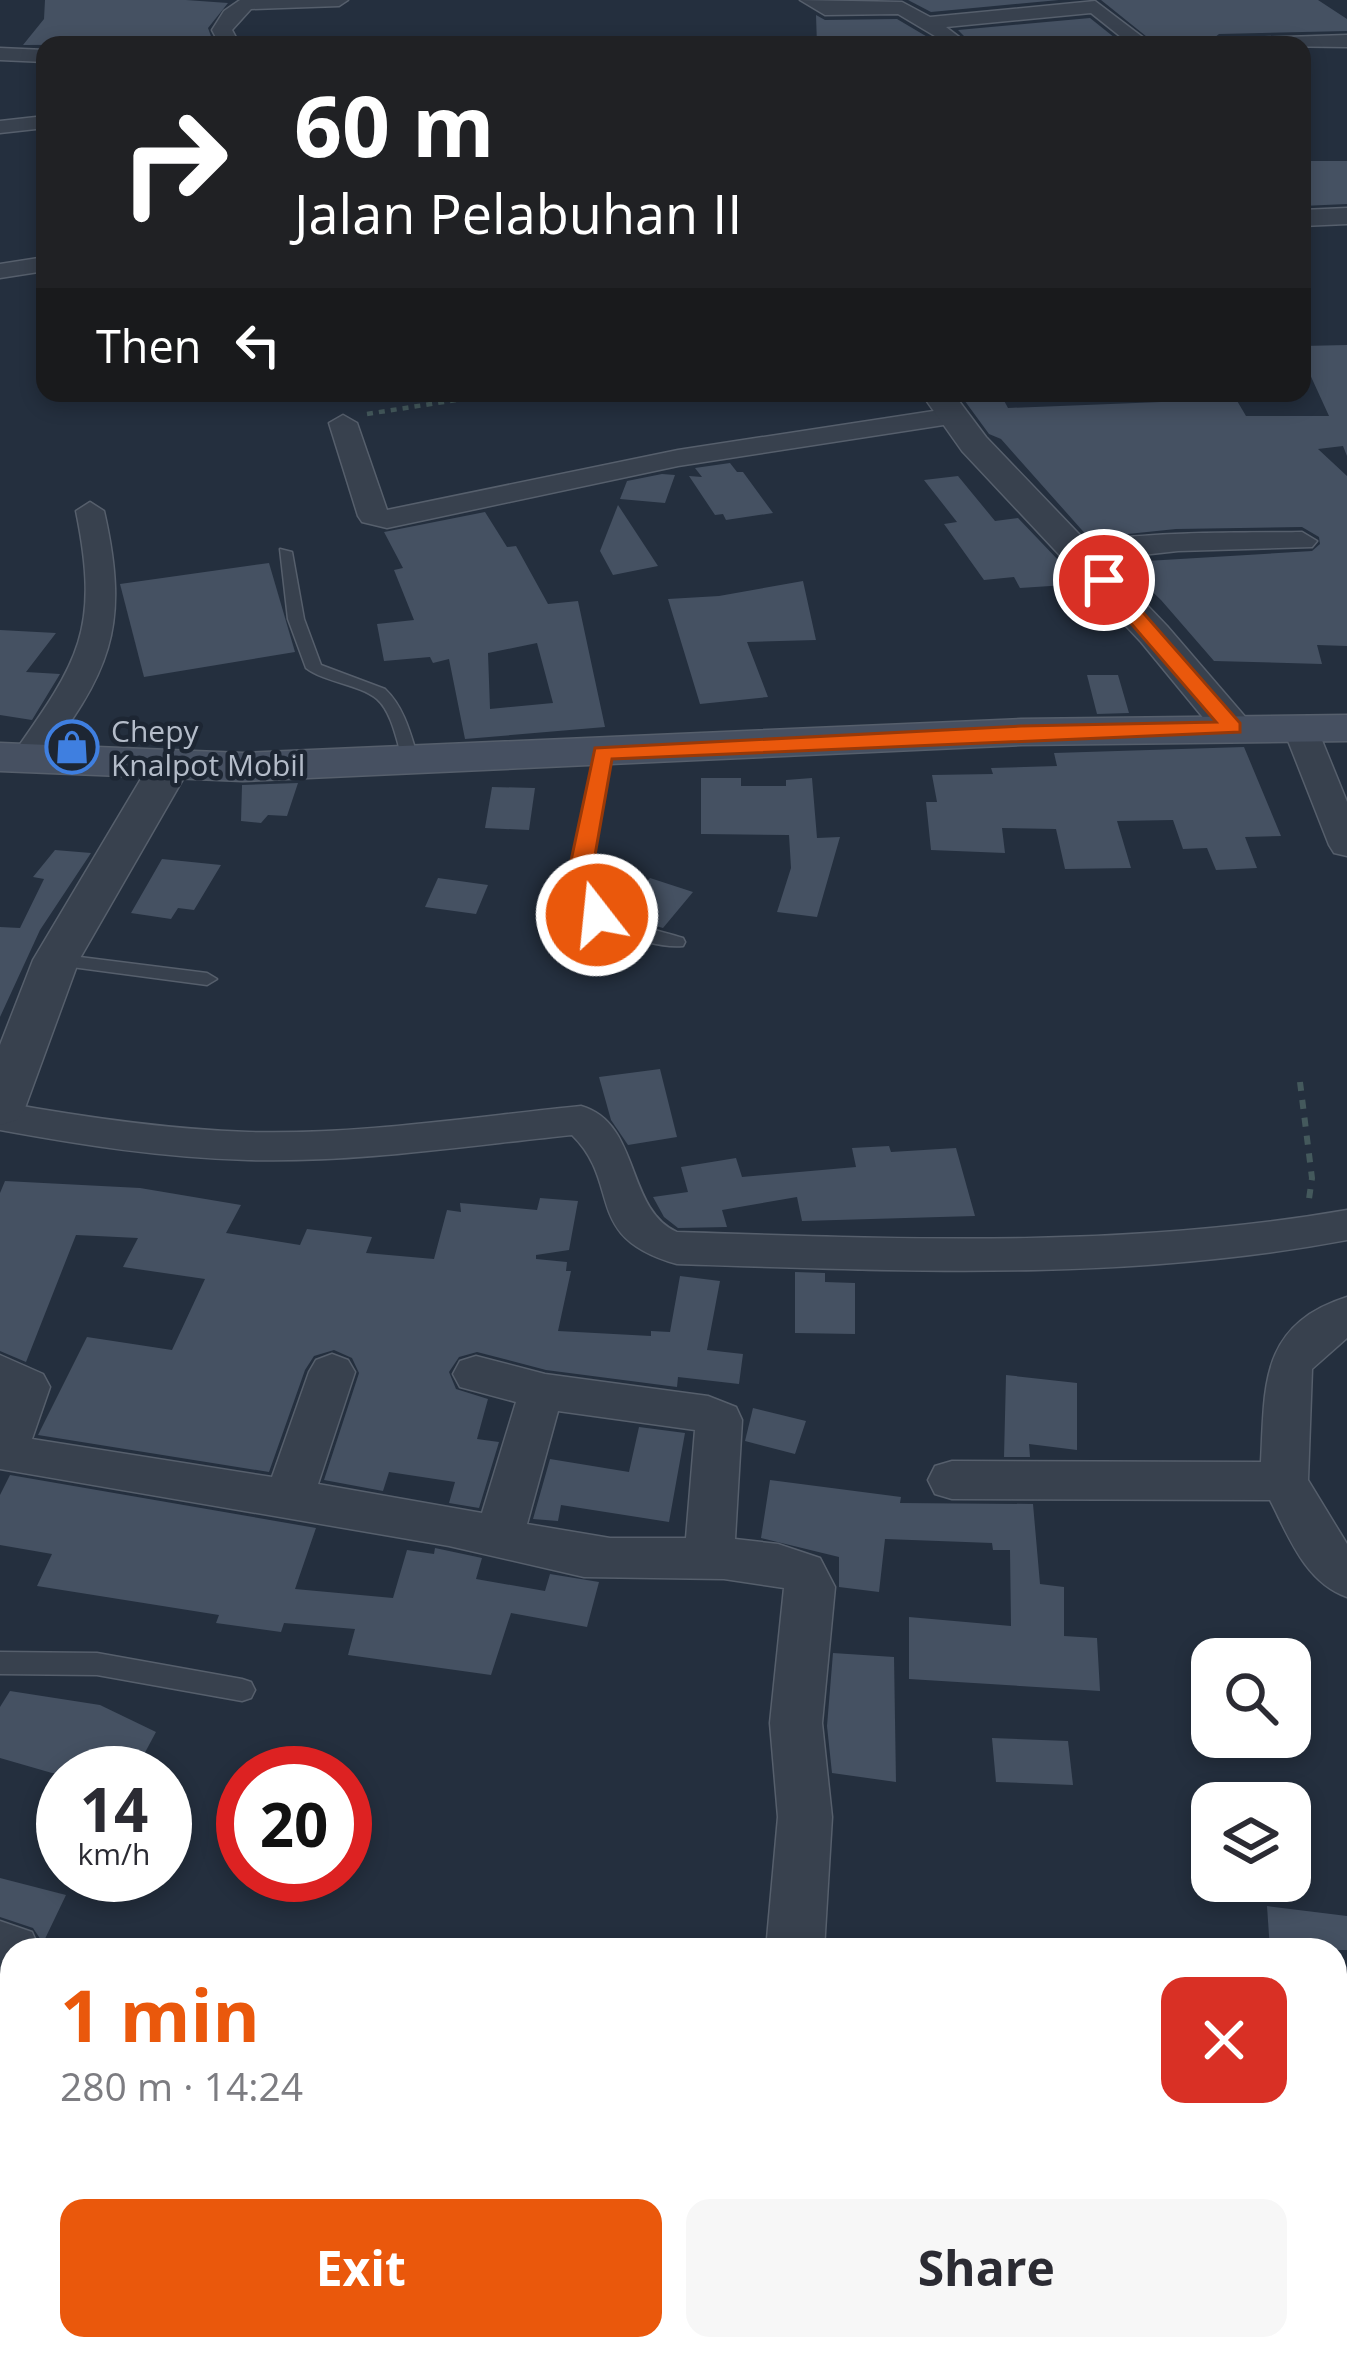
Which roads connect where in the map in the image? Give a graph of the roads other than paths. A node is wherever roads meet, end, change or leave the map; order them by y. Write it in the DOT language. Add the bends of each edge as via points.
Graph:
graph roads {
  1 [pos="339,0"];
  2 [pos="809,0"];
  3 [pos="250,2"];
  4 [pos="1085,4"];
  5 [pos="1293,18"];
  6 [pos="931,23"];
  7 [pos="222,36"];
  8 [pos="953,36"];
  9 [pos="1133,36"];
  10 [pos="1340,41"];
  11 [pos="0,54"];
  12 [pos="36,56"];
  13 [pos="36,123"];
  14 [pos="0,127"];
  15 [pos="1347,216"];
  16 [pos="1311,218"];
  17 [pos="36,265"];
  18 [pos="0,271"];
  19 [pos="344,423"];
  20 [pos="947,430"];
  21 [pos="877,454"];
  22 [pos="90,511"];
  23 [pos="1303,541"];
  24 [pos="284,552"];
  25 [pos="1079,553"];
  26 [pos="1233,728"];
  27 [pos="1300,728"];
  28 [pos="1347,728"];
  29 [pos="603,753"];
  30 [pos="13,759"];
  31 [pos="411,761"];
  32 [pos="170,767"];
  33 [pos="1347,844"];
  34 [pos="676,942"];
  35 [pos="56,960"];
  36 [pos="207,980"];
  37 [pos="0,1112"];
  38 [pos="1339,1227"];
  39 [pos="1347,1313"];
  40 [pos="332,1372"];
  41 [pos="0,1373"];
  42 [pos="476,1374"];
  43 [pos="545,1393"];
  44 [pos="952,1480"];
  45 [pos="1284,1481"];
  46 [pos="288,1502"];
  47 [pos="500,1539"];
  48 [pos="709,1560"];
  49 [pos="1347,1576"];
  50 [pos="0,1663"];
  51 [pos="242,1690"];
  52 [pos="796,1938"];
  1 -- 3 [label="street"];
  2 -- 6 [label="street" via="825,9 898,7"];
  3 -- 7 [label="street" via="225,23"];
  4 -- 6 [label="street"];
  4 -- 9 [label="street"];
  5 -- 10 [label="street"];
  6 -- 8 [label="street"];
  11 -- 12 [label="street"];
  13 -- 14 [label="street"];
  15 -- 16 [label="street"];
  17 -- 18 [label="street"];
  19 -- 20 [label="street" via="371,516 387,519 678,458"];
  20 -- 21 [label="street"];
  20 -- 25 [label="street"];
  22 -- 30 [label="street" via="103,580 92,661 73,695"];
  23 -- 25 [label="street"];
  24 -- 31 [label="lane" via="314,668 390,698"];
  25 -- 26 [label="street"];
  26 -- 27 [label="main road"];
  26 -- 29 [label="main road"];
  27 -- 28 [label="main road"];
  27 -- 33 [label="street"];
  29 -- 31 [label="main road"];
  29 -- 34 [label="lane" via="577,889 597,915"];
  30 -- 32 [label="main road"];
  31 -- 32 [label="main road"];
  32 -- 35 [label="street"];
  35 -- 36 [label="lane"];
  35 -- 37 [label="street"];
  37 -- 38 [label="street" via="109,1136 249,1146 581,1120 644,1237 662,1247 1078,1256 1214,1247"];
  39 -- 45 [label="street" via="1302,1347 1289,1368"];
  40 -- 46 [label="street"];
  41 -- 46 [label="street" via="27,1387 9,1453"];
  42 -- 43 [label="street"];
  43 -- 47 [label="street" via="531,1418"];
  43 -- 48 [label="street" via="719,1420"];
  44 -- 45 [label="street"];
  45 -- 49 [label="street" via="1321,1550"];
  46 -- 47 [label="street"];
  47 -- 48 [label="street" via="644,1562"];
  48 -- 52 [label="street" via="795,1569 810,1587 796,1723 805,1816"];
  50 -- 51 [label="lane" via="97,1664"];
}
